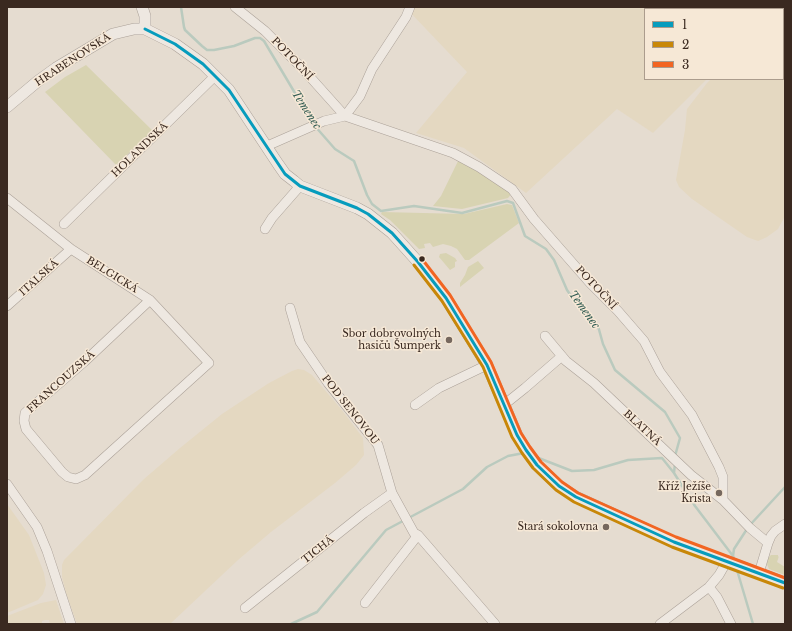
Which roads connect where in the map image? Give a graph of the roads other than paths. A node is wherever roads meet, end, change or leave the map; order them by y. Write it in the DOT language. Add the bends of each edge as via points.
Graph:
graph roads {
  1 [pos="142,7"];
  2 [pos="235,7"];
  3 [pos="410,7"];
  4 [pos="145,29"];
  5 [pos="215,76"];
  6 [pos="7,107"];
  7 [pos="345,116"];
  8 [pos="267,146"];
  9 [pos="300,186"];
  10 [pos="7,198"];
  11 [pos="64,224"];
  12 [pos="265,229"];
  13 [pos="71,249"];
  14 [pos="150,300"];
  15 [pos="7,306"];
  16 [pos="290,308"];
  17 [pos="545,336"];
  18 [pos="562,356"];
  19 [pos="209,362"];
  20 [pos="487,365"];
  21 [pos="505,404"];
  22 [pos="415,405"];
  23 [pos="7,484"];
  24 [pos="392,494"];
  25 [pos="723,500"];
  26 [pos="785,524"];
  27 [pos="418,535"];
  28 [pos="768,543"];
  29 [pos="730,562"];
  30 [pos="755,572"];
  31 [pos="785,583"];
  32 [pos="709,587"];
  33 [pos="365,603"];
  34 [pos="245,608"];
  35 [pos="72,624"];
  36 [pos="495,624"];
  37 [pos="660,624"];
  38 [pos="731,624"];
  1 -- 4 [label="street"];
  2 -- 7 [label="street, POTOČNÍ" via="265,31"];
  3 -- 7 [label="street" via="372,69 360,96"];
  4 -- 5 [label="street" via="175,44"];
  4 -- 6 [label="street, HRABENOVSKÁ" via="122,31 102,40 38,81"];
  5 -- 8 [label="street" via="229,90"];
  5 -- 11 [label="street, HOLANDSKÁ"];
  7 -- 8 [label="street"];
  7 -- 25 [label="street, POTOČNÍ" via="453,154 479,167 512,189 539,225 644,341 660,372 692,415 718,466 723,477"];
  8 -- 9 [label="street" via="285,174"];
  9 -- 12 [label="street"];
  9 -- 20 [label="street" via="357,208 392,233 446,298"];
  10 -- 13 [label="street, BELGICKÁ"];
  13 -- 14 [label="street, BELGICKÁ"];
  13 -- 15 [label="street, ITALSKÁ"];
  14 -- 19 [label="street, BELGICKÁ"];
  14 -- 19 [label="street, FRANCOUZSKÁ" via="25,413 26,428 62,472 76,479 85,475"];
  16 -- 24 [label="street, POD SENOVOU" via="300,342 328,383 378,445"];
  17 -- 18 [label="street, BLATNÁ"];
  18 -- 21 [label="street"];
  18 -- 25 [label="street, BLATNÁ" via="691,475"];
  20 -- 21 [label="street"];
  20 -- 22 [label="street" via="439,388"];
  21 -- 29 [label="street" via="526,450 537,465 559,486 576,497 674,542"];
  23 -- 35 [label="street" via="37,527"];
  24 -- 27 [label="street, POD SENOVOU" via="414,533"];
  24 -- 34 [label="street, TICHÁ" via="364,513"];
  25 -- 28 [label="street"];
  26 -- 28 [label="street" via="775,531"];
  27 -- 33 [label="street"];
  27 -- 36 [label="street, POD SENOVOU"];
  28 -- 30 [label="street"];
  29 -- 30 [label="street"];
  29 -- 32 [label="street"];
  30 -- 31 [label="street"];
  32 -- 37 [label="street"];
  32 -- 38 [label="street"];
}
